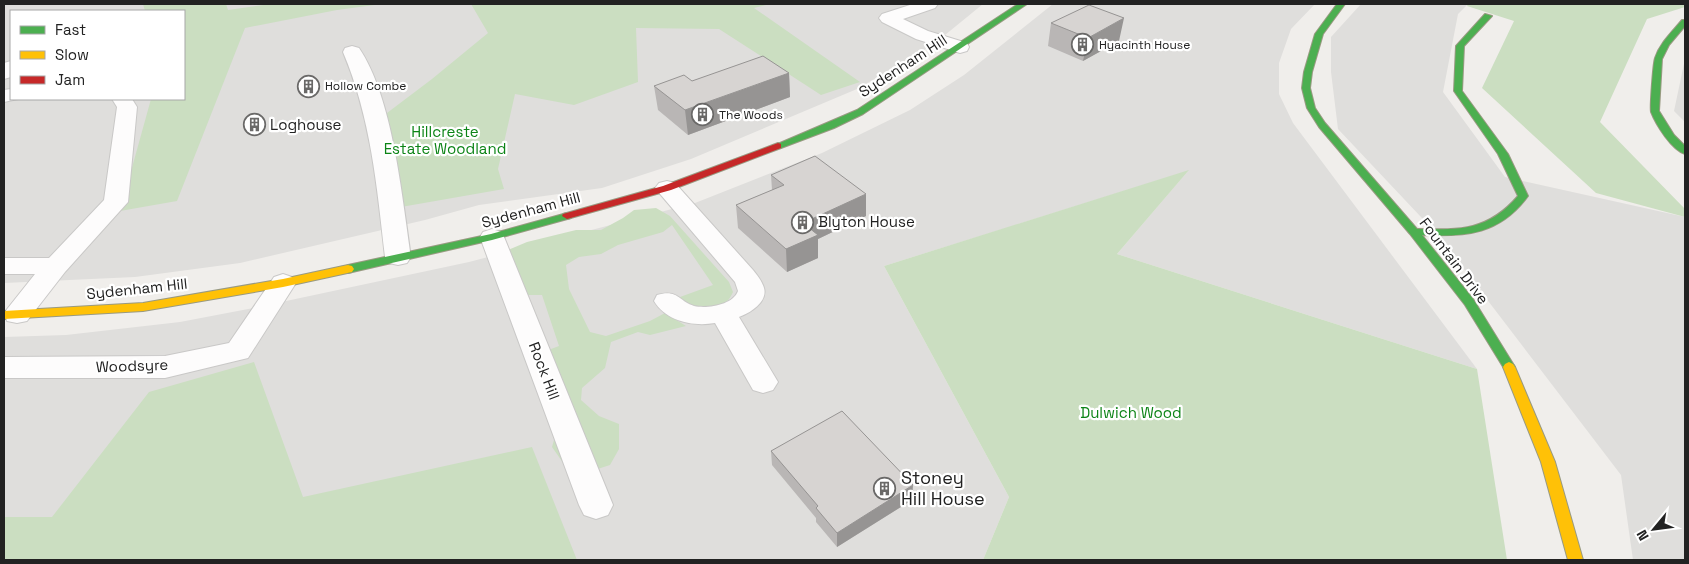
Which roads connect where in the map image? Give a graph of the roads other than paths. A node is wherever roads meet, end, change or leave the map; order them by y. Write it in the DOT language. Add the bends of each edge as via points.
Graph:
graph roads {
  1 [pos="928,4"];
  2 [pos="1023,4"];
  3 [pos="1341,4"];
  4 [pos="1488,16"];
  5 [pos="1685,22"];
  6 [pos="960,47"];
  7 [pos="352,52"];
  8 [pos="123,100"];
  9 [pos="1685,151"];
  10 [pos="667,188"];
  11 [pos="1414,232"];
  12 [pos="492,237"];
  13 [pos="398,257"];
  14 [pos="4,266"];
  15 [pos="56,266"];
  16 [pos="283,283"];
  17 [pos="667,301"];
  18 [pos="723,313"];
  19 [pos="10,314"];
  20 [pos="4,368"];
  21 [pos="763,382"];
  22 [pos="596,505"];
  23 [pos="1576,560"];
  1 -- 6 [label="street" via="888,18 922,35"];
  2 -- 6 [label="street, Sydenham Hill"];
  3 -- 11 [label="street, Fountain Drive" via="1319,34 1310,64 1306,88 1311,108"];
  4 -- 11 [label="street" via="1460,46 1458,91 1516,174 1523,196 1496,224 1469,232"];
  5 -- 9 [label="street" via="1658,59 1655,112 1670,136"];
  6 -- 10 [label="street, Sydenham Hill" via="860,112 831,126"];
  7 -- 13 [label="street" via="363,73 378,122"];
  8 -- 15 [label="street" via="127,107 116,202"];
  10 -- 12 [label="street, Sydenham Hill"];
  10 -- 18 [label="street" via="751,286 752,294 747,301"];
  11 -- 23 [label="street, Fountain Drive" via="1469,302 1512,372 1548,462"];
  12 -- 13 [label="street, Sydenham Hill"];
  12 -- 22 [label="street, Rock Hill"];
  13 -- 16 [label="street, Sydenham Hill"];
  14 -- 15 [label="street"];
  15 -- 19 [label="street"];
  16 -- 19 [label="street, Sydenham Hill" via="143,307"];
  16 -- 20 [label="street, Woodsyre" via="238,351 165,367"];
  17 -- 18 [label="street" via="694,315"];
  18 -- 21 [label="street"];
}
